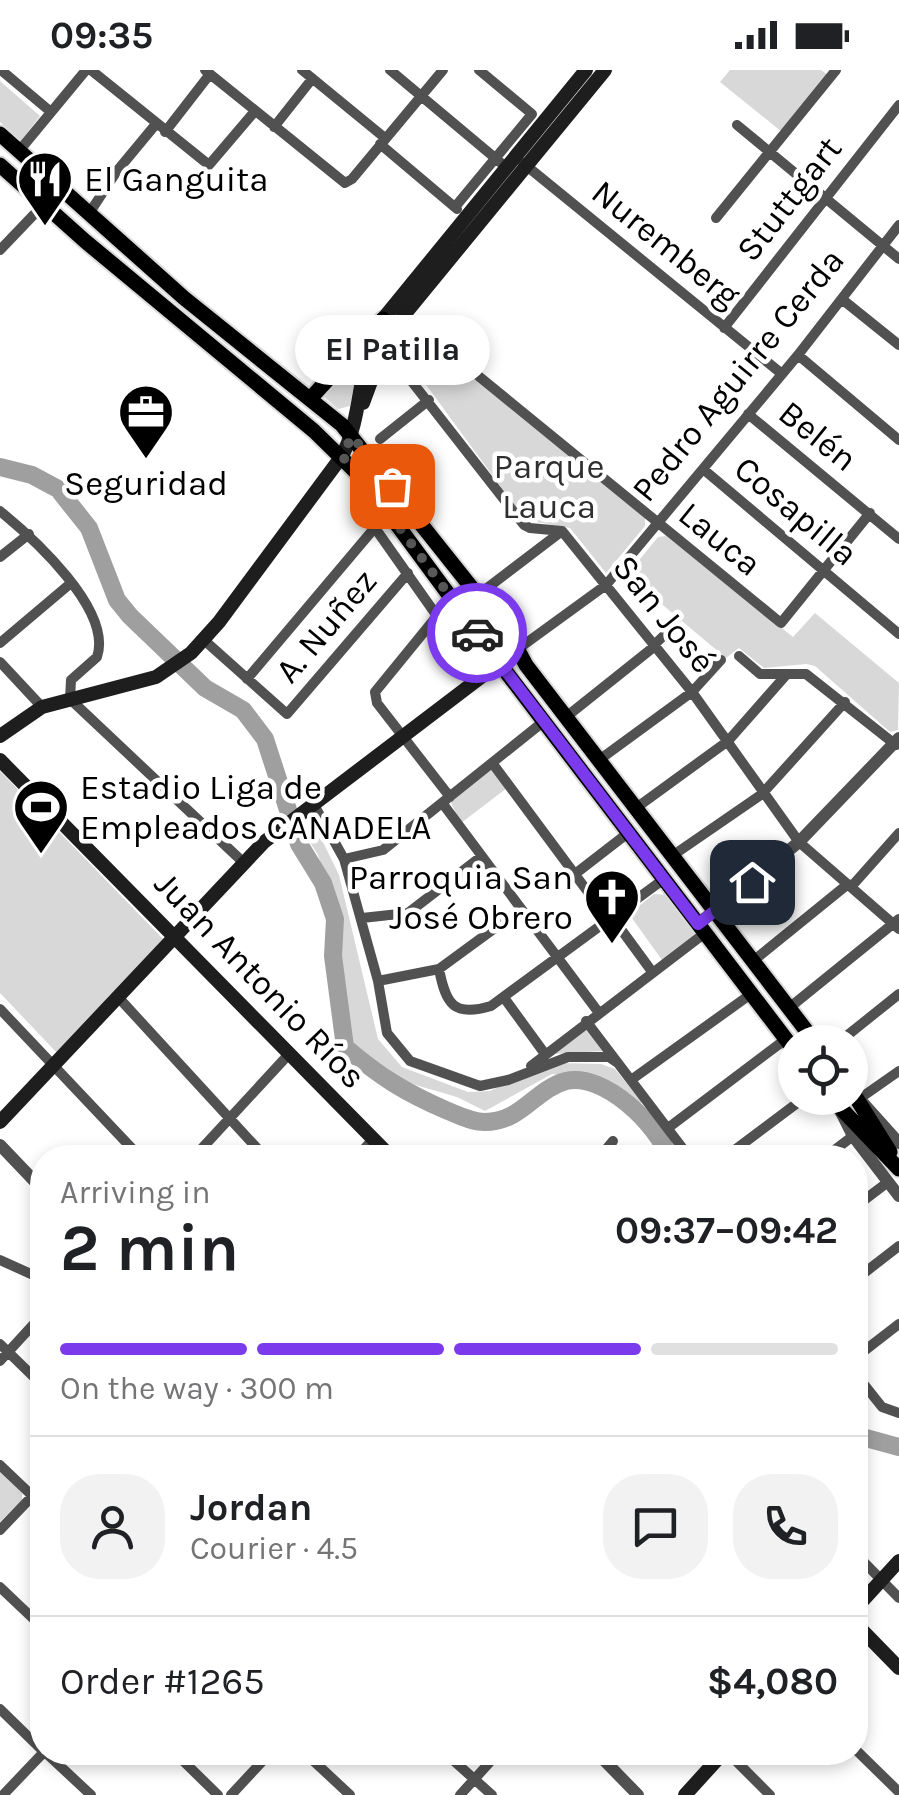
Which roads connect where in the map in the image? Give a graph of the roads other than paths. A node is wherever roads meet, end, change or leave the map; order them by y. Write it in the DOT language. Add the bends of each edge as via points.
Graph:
graph roads {
  1 [pos="1,70"];
  2 [pos="89,70"];
  3 [pos="302,70"];
  4 [pos="390,70"];
  5 [pos="443,70"];
  6 [pos="479,70"];
  7 [pos="605,70"];
  8 [pos="836,70"];
  9 [pos="207,72"];
  10 [pos="578,73"];
  11 [pos="312,79"];
  12 [pos="420,96"];
  13 [pos="899,104"];
  14 [pos="255,111"];
  15 [pos="52,112"];
  16 [pos="737,125"];
  17 [pos="274,127"];
  18 [pos="160,128"];
  19 [pos="0,134"];
  20 [pos="383,141"];
  21 [pos="19,151"];
  22 [pos="770,152"];
  23 [pos="511,162"];
  24 [pos="0,165"];
  25 [pos="824,197"];
  26 [pos="44,204"];
  27 [pos="466,217"];
  28 [pos="716,218"];
  29 [pos="94,220"];
  30 [pos="899,226"];
  31 [pos="85,241"];
  32 [pos="882,246"];
  33 [pos="0,250"];
  34 [pos="899,259"];
  35 [pos="843,300"];
  36 [pos="394,313"];
  37 [pos="724,328"];
  38 [pos="384,346"];
  39 [pos="899,346"];
  40 [pos="798,355"];
  41 [pos="782,374"];
  42 [pos="310,399"];
  43 [pos="428,400"];
  44 [pos="748,414"];
  45 [pos="354,429"];
  46 [pos="380,438"];
  47 [pos="899,440"];
  48 [pos="342,456"];
  49 [pos="703,469"];
  50 [pos="0,511"];
  51 [pos="388,512"];
  52 [pos="870,513"];
  53 [pos="656,522"];
  54 [pos="375,528"];
  55 [pos="562,531"];
  56 [pos="28,534"];
  57 [pos="899,539"];
  58 [pos="0,557"];
  59 [pos="824,569"];
  60 [pos="408,572"];
  61 [pos="71,583"];
  62 [pos="606,584"];
  63 [pos="478,595"];
  64 [pos="456,602"];
  65 [pos="436,616"];
  66 [pos="676,624"];
  67 [pos="899,634"];
  68 [pos="204,640"];
  69 [pos="0,643"];
  70 [pos="655,646"];
  71 [pos="518,650"];
  72 [pos="739,656"];
  73 [pos="720,660"];
  74 [pos="0,662"];
  75 [pos="500,664"];
  76 [pos="787,674"];
  77 [pos="247,679"];
  78 [pos="692,692"];
  79 [pos="70,699"];
  80 [pos="845,702"];
  81 [pos="42,706"];
  82 [pos="566,717"];
  83 [pos="544,722"];
  84 [pos="0,736"];
  85 [pos="403,736"];
  86 [pos="728,741"];
  87 [pos="898,743"];
  88 [pos="0,760"];
  89 [pos="600,760"];
  90 [pos="493,764"];
  91 [pos="762,794"];
  92 [pos="446,801"];
  93 [pos="308,807"];
  94 [pos="636,808"];
  95 [pos="628,833"];
  96 [pos="899,834"];
  97 [pos="799,842"];
  98 [pos="482,856"];
  99 [pos="672,856"];
  100 [pos="344,859"];
  101 [pos="244,863"];
  102 [pos="575,874"];
  103 [pos="664,879"];
  104 [pos="849,886"];
  105 [pos="521,909"];
  106 [pos="715,912"];
  107 [pos="362,918"];
  108 [pos="610,918"];
  109 [pos="897,924"];
  110 [pos="702,929"];
  111 [pos="176,936"];
  112 [pos="557,958"];
  113 [pos="753,962"];
  114 [pos="439,970"];
  115 [pos="653,973"];
  116 [pos="378,980"];
  117 [pos="752,994"];
  118 [pos="899,994"];
  119 [pos="118,997"];
  120 [pos="505,998"];
  121 [pos="789,1008"];
  122 [pos="0,1009"];
  123 [pos="599,1013"];
  124 [pos="586,1021"];
  125 [pos="802,1025"];
  126 [pos="860,1025"];
  127 [pos="778,1029"];
  128 [pos="778,1053"];
  129 [pos="289,1054"];
  130 [pos="545,1054"];
  131 [pos="618,1063"];
  132 [pos="54,1065"];
  133 [pos="899,1071"];
  134 [pos="524,1072"];
  135 [pos="631,1080"];
  136 [pos="868,1086"];
  137 [pos="868,1108"];
  138 [pos="781,1115"];
  139 [pos="842,1115"];
  140 [pos="845,1115"];
  141 [pos="865,1115"];
  142 [pos="230,1118"];
  143 [pos="0,1122"];
  144 [pos="668,1128"];
  145 [pos="853,1136"];
  146 [pos="373,1139"];
  147 [pos="896,1139"];
  148 [pos="613,1141"];
  149 [pos="0,1145"];
  150 [pos="130,1145"];
  151 [pos="205,1145"];
  152 [pos="254,1145"];
  153 [pos="368,1145"];
  154 [pos="379,1145"];
  155 [pos="609,1145"];
  156 [pos="680,1145"];
  157 [pos="741,1145"];
  158 [pos="841,1145"];
  159 [pos="863,1145"];
  160 [pos="868,1149"];
  161 [pos="895,1173"];
  162 [pos="30,1176"];
  163 [pos="868,1196"];
  164 [pos="899,1196"];
  165 [pos="899,1246"];
  166 [pos="0,1260"];
  167 [pos="868,1270"];
  168 [pos="30,1274"];
  169 [pos="899,1324"];
  170 [pos="30,1326"];
  171 [pos="868,1348"];
  172 [pos="3,1352"];
  173 [pos="30,1375"];
  174 [pos="868,1389"];
  175 [pos="899,1414"];
  176 [pos="0,1465"];
  177 [pos="30,1493"];
  178 [pos="30,1499"];
  179 [pos="0,1530"];
  180 [pos="899,1561"];
  181 [pos="868,1567"];
  182 [pos="881,1580"];
  183 [pos="0,1586"];
  184 [pos="868,1594"];
  185 [pos="899,1598"];
  186 [pos="30,1615"];
  187 [pos="868,1637"];
  188 [pos="899,1668"];
  189 [pos="0,1709"];
  190 [pos="30,1738"];
  191 [pos="868,1762"];
  192 [pos="31,1765"];
  193 [pos="59,1765"];
  194 [pos="187,1765"];
  195 [pos="259,1765"];
  196 [pos="318,1765"];
  197 [pos="458,1765"];
  198 [pos="487,1765"];
  199 [pos="609,1765"];
  200 [pos="713,1765"];
  201 [pos="739,1765"];
  202 [pos="474,1779"];
  203 [pos="899,1792"];
  204 [pos="2,1795"];
  205 [pos="92,1795"];
  206 [pos="218,1795"];
  207 [pos="231,1795"];
  208 [pos="350,1795"];
  209 [pos="460,1795"];
  210 [pos="492,1795"];
  211 [pos="638,1795"];
  212 [pos="685,1795"];
  213 [pos="770,1795"];
  1 -- 15 [label="street"];
  2 -- 15 [label="street"];
  2 -- 18 [label="street"];
  3 -- 11 [label="street"];
  4 -- 12 [label="street, Nuremberg"];
  5 -- 12 [label="street"];
  6 -- 23 [label="street" via="532,114"];
  7 -- 23 [label="main road"];
  8 -- 22 [label="street"];
  9 -- 14 [label="street"];
  9 -- 18 [label="street"];
  10 -- 23 [label="main road"];
  11 -- 17 [label="street"];
  11 -- 20 [label="street"];
  12 -- 20 [label="street"];
  12 -- 23 [label="street, Nuremberg"];
  13 -- 25 [label="street, Stuttgart"];
  14 -- 17 [label="street"];
  14 -- 18 [label="street" via="209,165"];
  15 -- 21 [label="street"];
  16 -- 22 [label="street"];
  17 -- 20 [label="street" via="345,183"];
  18 -- 29 [label="street" via="117,171"];
  19 -- 21 [label="main road"];
  20 -- 27 [label="street"];
  21 -- 29 [label="main road"];
  22 -- 25 [label="street"];
  22 -- 28 [label="street"];
  23 -- 27 [label="main road"];
  23 -- 37 [label="street, Nuremberg"];
  24 -- 26 [label="main road"];
  25 -- 32 [label="street"];
  25 -- 37 [label="street, Stuttgart"];
  26 -- 31 [label="main road"];
  26 -- 33 [label="street"];
  27 -- 36 [label="main road"];
  29 -- 31 [label="main road"];
  29 -- 42 [label="main road"];
  30 -- 32 [label="street, Pedro Aguirre Cerda"];
  31 -- 48 [label="main road"];
  32 -- 34 [label="street"];
  32 -- 35 [label="street, Pedro Aguirre Cerda"];
  35 -- 39 [label="street"];
  35 -- 40 [label="street, Pedro Aguirre Cerda"];
  36 -- 38 [label="main road"];
  36 -- 42 [label="main road"];
  36 -- 45 [label="main road" via="364,359"];
  36 -- 53 [label="street, Lauca"];
  37 -- 41 [label="street, Nuremberg"];
  38 -- 43 [label="street"];
  38 -- 45 [label="main road"];
  40 -- 41 [label="street, Pedro Aguirre Cerda"];
  40 -- 47 [label="street"];
  41 -- 44 [label="street, Pedro Aguirre Cerda"];
  42 -- 45 [label="main road"];
  43 -- 46 [label="street"];
  43 -- 55 [label="street" via="524,525"];
  44 -- 49 [label="street, Pedro Aguirre Cerda"];
  44 -- 52 [label="street, Belén"];
  45 -- 48 [label="main road"];
  45 -- 63 [label="main road"];
  48 -- 51 [label="main road"];
  48 -- 68 [label="main road"];
  49 -- 53 [label="street, Pedro Aguirre Cerda"];
  49 -- 59 [label="street, Cosapilla"];
  50 -- 56 [label="street"];
  51 -- 54 [label="street"];
  51 -- 64 [label="main road"];
  52 -- 57 [label="street, Belén"];
  52 -- 59 [label="street"];
  53 -- 59 [label="street, Lauca" via="781,624"];
  53 -- 62 [label="street, Pedro Aguirre Cerda"];
  54 -- 60 [label="street"];
  54 -- 77 [label="street"];
  55 -- 62 [label="street, San José"];
  55 -- 63 [label="street"];
  56 -- 58 [label="street"];
  56 -- 61 [label="street"];
  59 -- 67 [label="street, Cosapilla"];
  60 -- 65 [label="street"];
  60 -- 77 [label="street, A. Nuñez" via="287,714"];
  61 -- 69 [label="street"];
  61 -- 79 [label="street" via="85,601 100,650 71,680"];
  62 -- 70 [label="street, San José"];
  62 -- 71 [label="street, Pedro Aguirre Cerda"];
  63 -- 71 [label="main road"];
  64 -- 65 [label="street"];
  64 -- 75 [label="main road"];
  65 -- 85 [label="street" via="375,692"];
  66 -- 70 [label="street"];
  68 -- 77 [label="street"];
  68 -- 79 [label="main road" via="156,677"];
  70 -- 78 [label="street, San José"];
  70 -- 82 [label="street"];
  71 -- 75 [label="main road, Pedro Aguirre Cerda"];
  71 -- 82 [label="main road"];
  72 -- 76 [label="street" via="760,674"];
  73 -- 78 [label="street"];
  74 -- 81 [label="street"];
  75 -- 83 [label="main road"];
  75 -- 85 [label="main road, Pedro Aguirre Cerda"];
  76 -- 80 [label="street" via="806,674"];
  76 -- 86 [label="street"];
  78 -- 86 [label="street, San José"];
  78 -- 89 [label="street"];
  79 -- 81 [label="main road"];
  79 -- 101 [label="street"];
  80 -- 87 [label="street"];
  80 -- 91 [label="street"];
  81 -- 84 [label="main road"];
  82 -- 89 [label="main road"];
  83 -- 90 [label="street"];
  83 -- 95 [label="main road"];
  85 -- 92 [label="street"];
  85 -- 93 [label="main road, Pedro Aguirre Cerda"];
  86 -- 91 [label="street, San José"];
  86 -- 94 [label="street"];
  87 -- 97 [label="street"];
  88 -- 111 [label="main road, Juan Antonio Ríos"];
  89 -- 94 [label="main road"];
  90 -- 92 [label="street"];
  90 -- 102 [label="street"];
  91 -- 97 [label="street, San José"];
  91 -- 99 [label="street"];
  92 -- 98 [label="street"];
  92 -- 100 [label="street" via="383,850"];
  93 -- 100 [label="street"];
  93 -- 101 [label="main road, Pedro Aguirre Cerda"];
  94 -- 99 [label="main road"];
  95 -- 102 [label="street"];
  95 -- 103 [label="main road"];
  96 -- 104 [label="street"];
  97 -- 104 [label="street, San José"];
  97 -- 106 [label="street"];
  98 -- 105 [label="street"];
  98 -- 107 [label="street" via="408,913"];
  99 -- 106 [label="main road"];
  100 -- 107 [label="street"];
  101 -- 111 [label="main road, Pedro Aguirre Cerda"];
  102 -- 108 [label="street"];
  103 -- 108 [label="street"];
  103 -- 110 [label="main road"];
  104 -- 109 [label="street, San José"];
  104 -- 113 [label="street"];
  105 -- 112 [label="street"];
  105 -- 114 [label="street"];
  106 -- 110 [label="street"];
  106 -- 113 [label="main road"];
  107 -- 116 [label="street"];
  108 -- 112 [label="street"];
  108 -- 115 [label="street"];
  109 -- 121 [label="street"];
  110 -- 115 [label="street"];
  110 -- 117 [label="main road"];
  111 -- 119 [label="main road, Pedro Aguirre Cerda"];
  111 -- 129 [label="main road, Juan Antonio Ríos"];
  112 -- 120 [label="street"];
  112 -- 123 [label="street"];
  113 -- 121 [label="main road"];
  114 -- 116 [label="street"];
  114 -- 120 [label="street" via="447,1000 461,1010"];
  115 -- 123 [label="street"];
  116 -- 134 [label="street" via="388,1033 410,1062 480,1086"];
  117 -- 127 [label="main road"];
  117 -- 135 [label="street"];
  118 -- 126 [label="street"];
  119 -- 132 [label="main road, Pedro Aguirre Cerda"];
  119 -- 142 [label="street"];
  120 -- 130 [label="street"];
  121 -- 125 [label="main road"];
  122 -- 132 [label="street"];
  123 -- 124 [label="street"];
  124 -- 130 [label="street"];
  124 -- 131 [label="street"];
  128 -- 144 [label="street"];
  129 -- 142 [label="street"];
  129 -- 146 [label="main road, Juan Antonio Ríos"];
  130 -- 134 [label="street"];
  131 -- 134 [label="street" via="568,1056"];
  131 -- 135 [label="street"];
  132 -- 143 [label="main road, Pedro Aguirre Cerda"];
  132 -- 150 [label="street"];
  133 -- 136 [label="street"];
  135 -- 144 [label="street"];
  137 -- 147 [label="street"];
  138 -- 157 [label="street"];
  139 -- 145 [label="street"];
  140 -- 161 [label="main road"];
  141 -- 161 [label="main road"];
  142 -- 151 [label="street"];
  142 -- 152 [label="street"];
  144 -- 156 [label="street"];
  145 -- 158 [label="street"];
  145 -- 159 [label="street"];
  146 -- 153 [label="street"];
  146 -- 154 [label="main road, Juan Antonio Ríos"];
  148 -- 155 [label="street"];
  149 -- 162 [label="street"];
  160 -- 161 [label="street"];
  161 -- 163 [label="street"];
  161 -- 164 [label="street"];
  165 -- 167 [label="street"];
  166 -- 168 [label="street"];
  169 -- 171 [label="street"];
  170 -- 172 [label="street"];
  172 -- 173 [label="street"];
  174 -- 175 [label="street" via="882,1407"];
  176 -- 177 [label="street"];
  178 -- 179 [label="street"];
  180 -- 182 [label="main road"];
  181 -- 182 [label="street"];
  182 -- 184 [label="main road"];
  182 -- 185 [label="street"];
  183 -- 186 [label="street"];
  187 -- 188 [label="main road"];
  189 -- 190 [label="street"];
  191 -- 203 [label="street"];
  192 -- 204 [label="street"];
  193 -- 205 [label="street"];
  194 -- 206 [label="street"];
  195 -- 207 [label="street"];
  196 -- 208 [label="street"];
  197 -- 202 [label="street"];
  198 -- 202 [label="street"];
  199 -- 211 [label="street"];
  200 -- 212 [label="main road"];
  201 -- 213 [label="street"];
  202 -- 209 [label="street"];
  202 -- 210 [label="street"];
}
